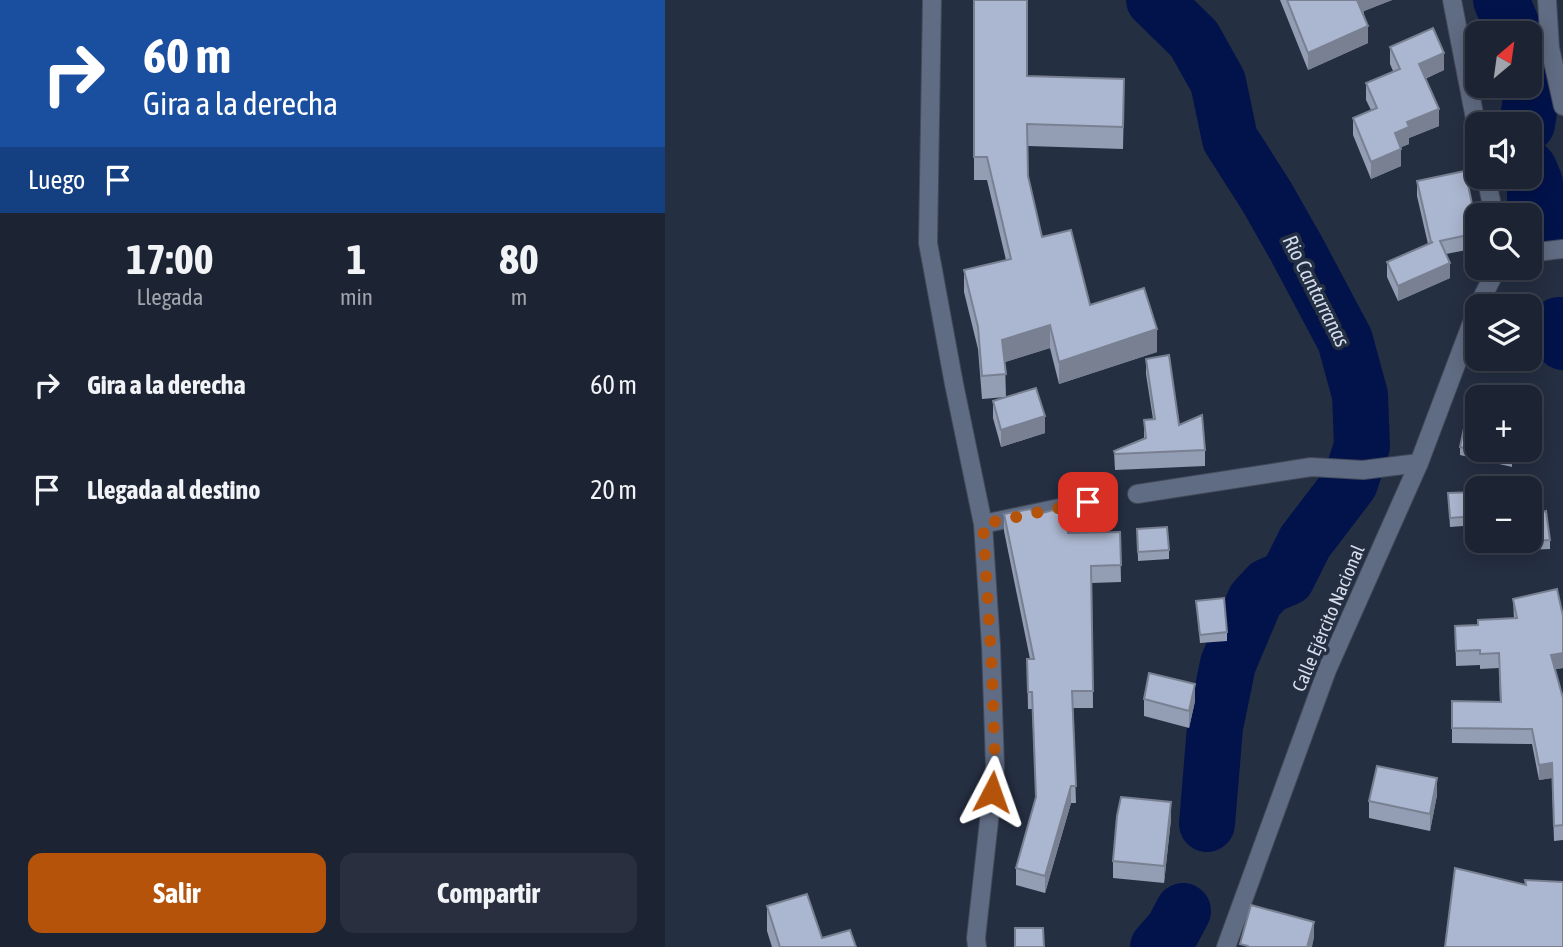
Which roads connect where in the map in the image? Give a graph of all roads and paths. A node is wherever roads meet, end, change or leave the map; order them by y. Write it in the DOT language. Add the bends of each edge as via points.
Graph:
graph roads {
  1 [pos="932,0"];
  2 [pos="1452,0"];
  3 [pos="1547,0"];
  4 [pos="1557,47"];
  5 [pos="1563,106"];
  6 [pos="1474,112"];
  7 [pos="1563,249"];
  8 [pos="1542,251"];
  9 [pos="1465,342"];
  10 [pos="1419,463"];
  11 [pos="1137,494"];
  12 [pos="1088,502"];
  13 [pos="983,524"];
  14 [pos="977,947"];
  15 [pos="1226,947"];
  1 -- 13 [label="street" via="928,243"];
  2 -- 6 [label="street"];
  3 -- 4 [label="street"];
  4 -- 5 [label="street"];
  7 -- 8 [label="street"];
  9 -- 10 [label="street, Calle Ejército Nacional"];
  10 -- 11 [label="street" via="1363,470 1311,467"];
  10 -- 15 [label="street, Calle Ejército Nacional" via="1327,670"];
  12 -- 13 [label="street"];
  13 -- 14 [label="street" via="995,767"];
}
